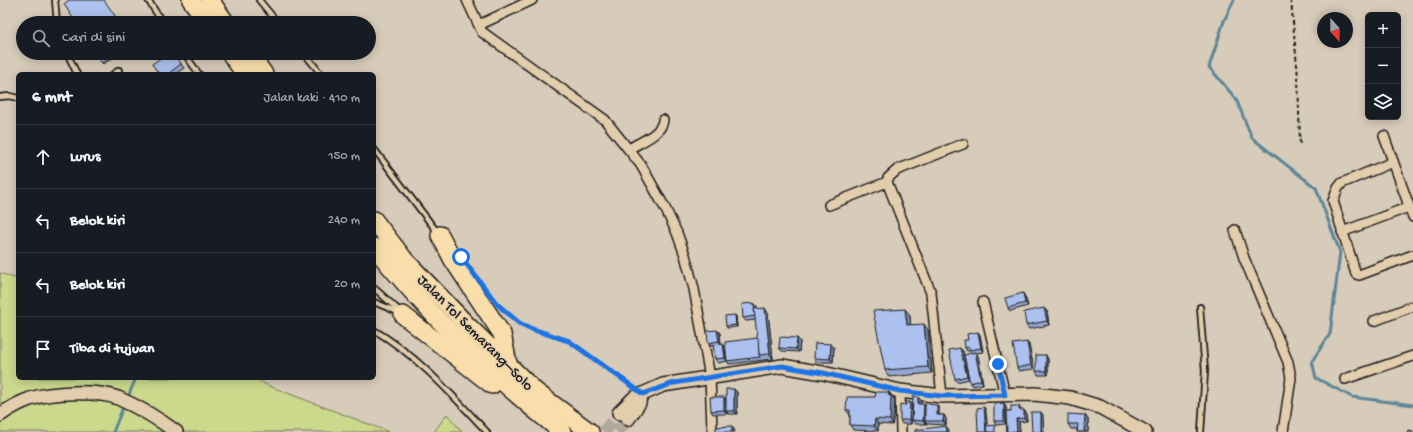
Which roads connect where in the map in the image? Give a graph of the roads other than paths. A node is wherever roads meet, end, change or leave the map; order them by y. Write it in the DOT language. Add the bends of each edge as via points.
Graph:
graph roads {
  1 [pos="55,0"];
  2 [pos="148,0"];
  3 [pos="191,0"];
  4 [pos="210,0"];
  5 [pos="259,0"];
  6 [pos="467,0"];
  7 [pos="532,0"];
  8 [pos="56,16"];
  9 [pos="158,16"];
  10 [pos="203,16"];
  11 [pos="221,16"];
  12 [pos="272,16"];
  13 [pos="478,25"];
  14 [pos="71,60"];
  15 [pos="188,60"];
  16 [pos="235,60"];
  17 [pos="254,60"];
  18 [pos="310,60"];
  19 [pos="119,70"];
  20 [pos="77,72"];
  21 [pos="116,72"];
  22 [pos="195,72"];
  23 [pos="244,72"];
  24 [pos="263,72"];
  25 [pos="319,72"];
  26 [pos="0,97"];
  27 [pos="16,98"];
  28 [pos="663,120"];
  29 [pos="1384,136"];
  30 [pos="963,144"];
  31 [pos="629,149"];
  32 [pos="376,152"];
  33 [pos="1393,162"];
  34 [pos="887,182"];
  35 [pos="829,205"];
  36 [pos="1409,207"];
  37 [pos="1413,217"];
  38 [pos="376,223"];
  39 [pos="1236,230"];
  40 [pos="1342,232"];
  41 [pos="440,235"];
  42 [pos="376,249"];
  43 [pos="1413,255"];
  44 [pos="376,290"];
  45 [pos="983,302"];
  46 [pos="376,303"];
  47 [pos="1413,306"];
  48 [pos="1200,308"];
  49 [pos="403,314"];
  50 [pos="1374,321"];
  51 [pos="376,331"];
  52 [pos="1413,356"];
  53 [pos="508,364"];
  54 [pos="710,377"];
  55 [pos="1345,379"];
  56 [pos="900,391"];
  57 [pos="1005,395"];
  58 [pos="942,396"];
  59 [pos="0,414"];
  60 [pos="624,416"];
  61 [pos="712,428"];
  62 [pos="559,430"];
  63 [pos="176,432"];
  64 [pos="487,432"];
  65 [pos="590,432"];
  66 [pos="901,432"];
  67 [pos="1146,432"];
  68 [pos="1201,432"];
  69 [pos="1283,432"];
  1 -- 8 [label="lane"];
  2 -- 9 [label="lane"];
  3 -- 10 [label="highway"];
  4 -- 11 [label="highway"];
  5 -- 12 [label="lane"];
  6 -- 13 [label="street"];
  7 -- 13 [label="street"];
  13 -- 31 [label="street" via="482,32 605,120"];
  14 -- 20 [label="lane"];
  15 -- 22 [label="lane"];
  16 -- 23 [label="highway"];
  17 -- 24 [label="highway"];
  18 -- 25 [label="lane"];
  19 -- 21 [label="lane"];
  26 -- 27 [label="lane"];
  28 -- 31 [label="street" via="663,125 658,131"];
  29 -- 33 [label="street"];
  30 -- 34 [label="street" via="897,170"];
  31 -- 54 [label="street" via="641,165 680,240 694,289"];
  32 -- 41 [label="lane"];
  33 -- 36 [label="street"];
  33 -- 40 [label="street" via="1350,179 1338,188 1333,201"];
  34 -- 35 [label="street"];
  34 -- 58 [label="street" via="931,293"];
  36 -- 37 [label="street"];
  36 -- 40 [label="street"];
  38 -- 53 [label="highway, Jalan Tol Semarang–Solo" via="404,259"];
  39 -- 69 [label="street" via="1244,258 1288,362 1291,378"];
  40 -- 43 [label="street" via="1356,274 1359,275"];
  41 -- 53 [label="highway" via="453,260 502,334"];
  42 -- 62 [label="highway, Jalan Tol Semarang–Solo" via="462,342 523,401"];
  44 -- 49 [label="lane"];
  45 -- 57 [label="street"];
  46 -- 49 [label="lane"];
  47 -- 50 [label="street"];
  48 -- 68 [label="lane" via="1205,371"];
  49 -- 62 [label="highway" via="522,409"];
  51 -- 64 [label="lane" via="399,346 421,365"];
  52 -- 55 [label="street"];
  53 -- 65 [label="highway, Jalan Tol Semarang–Solo" via="536,391"];
  54 -- 56 [label="street" via="782,366"];
  54 -- 60 [label="street" via="674,383 642,396 640,403"];
  54 -- 61 [label="street"];
  56 -- 58 [label="street"];
  56 -- 66 [label="street"];
  57 -- 58 [label="street"];
  57 -- 67 [label="street" via="1051,396 1086,402"];
  59 -- 63 [label="street" via="32,399 93,394 118,398"];
}
